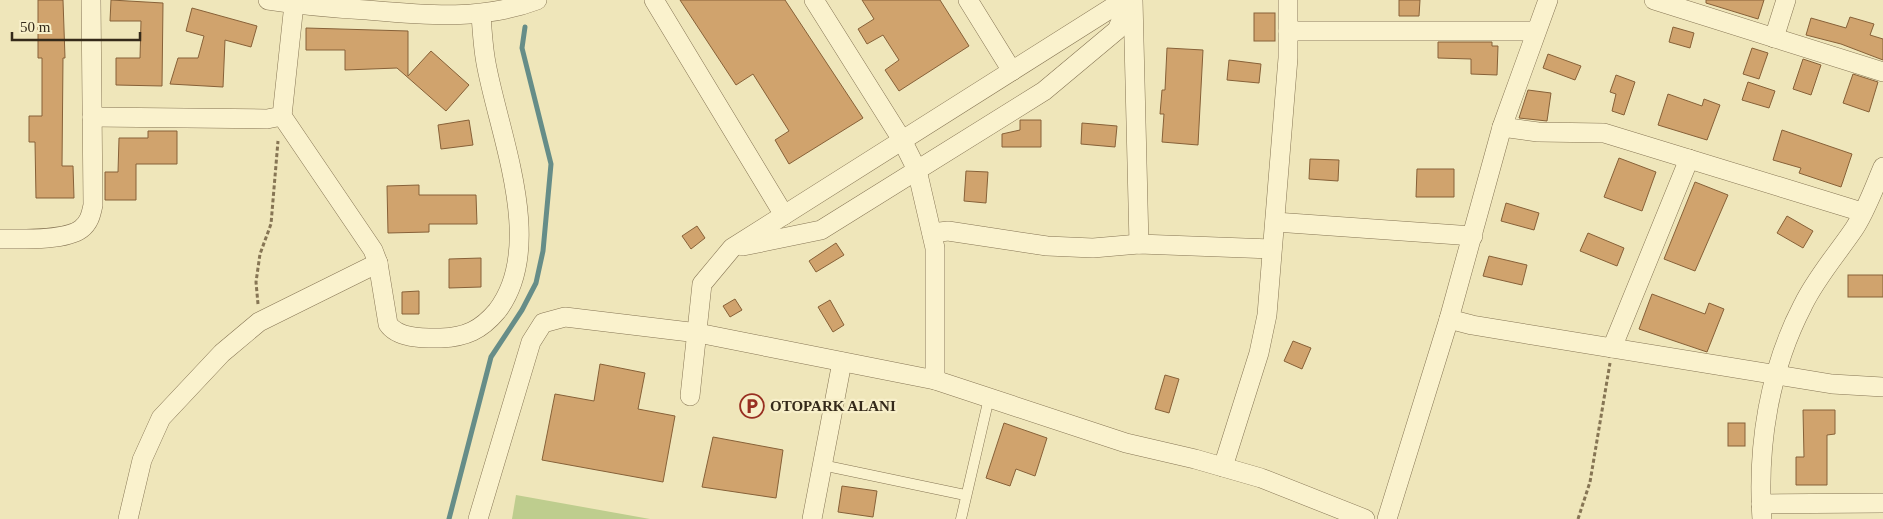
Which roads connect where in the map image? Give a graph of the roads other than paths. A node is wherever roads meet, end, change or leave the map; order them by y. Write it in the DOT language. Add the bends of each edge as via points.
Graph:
graph roads {
  1 [pos="91,0"];
  2 [pos="537,0"];
  3 [pos="654,0"];
  4 [pos="814,0"];
  5 [pos="968,0"];
  6 [pos="1124,0"];
  7 [pos="1132,0"];
  8 [pos="1288,0"];
  9 [pos="1548,0"];
  10 [pos="1654,0"];
  11 [pos="1786,0"];
  12 [pos="283,2"];
  13 [pos="439,8"];
  14 [pos="481,14"];
  15 [pos="1288,31"];
  16 [pos="1535,31"];
  17 [pos="1774,38"];
  18 [pos="1012,71"];
  19 [pos="1883,72"];
  20 [pos="282,116"];
  21 [pos="92,118"];
  22 [pos="1502,127"];
  23 [pos="902,140"];
  24 [pos="1689,159"];
  25 [pos="1883,168"];
  26 [pos="917,170"];
  27 [pos="1862,212"];
  28 [pos="784,215"];
  29 [pos="1274,222"];
  30 [pos="932,233"];
  31 [pos="1472,236"];
  32 [pos="0,239"];
  33 [pos="1139,244"];
  34 [pos="732,248"];
  35 [pos="1272,249"];
  36 [pos="378,263"];
  37 [pos="1449,319"];
  38 [pos="698,333"];
  39 [pos="1612,348"];
  40 [pos="842,362"];
  41 [pos="1775,375"];
  42 [pos="935,380"];
  43 [pos="1883,387"];
  44 [pos="690,396"];
  45 [pos="989,398"];
  46 [pos="822,465"];
  47 [pos="1223,468"];
  48 [pos="965,495"];
  49 [pos="1883,503"];
  50 [pos="1761,512"];
  51 [pos="128,519"];
  52 [pos="478,519"];
  53 [pos="812,519"];
  54 [pos="960,519"];
  55 [pos="1365,519"];
  56 [pos="1388,519"];
  1 -- 21 [label="street"];
  2 -- 14 [label="street"];
  3 -- 28 [label="street"];
  4 -- 23 [label="street"];
  5 -- 18 [label="street"];
  6 -- 18 [label="street"];
  7 -- 26 [label="street" via="1117,30 1044,91"];
  7 -- 33 [label="street"];
  8 -- 15 [label="street"];
  9 -- 16 [label="street"];
  10 -- 17 [label="street"];
  11 -- 17 [label="street"];
  12 -- 13 [label="street"];
  12 -- 20 [label="street"];
  13 -- 14 [label="street"];
  14 -- 36 [label="street" via="486,62 516,196 519,248 513,279 488,322 472,333 455,337 412,336 391,329 388,324"];
  15 -- 16 [label="street"];
  15 -- 29 [label="street"];
  16 -- 22 [label="street"];
  17 -- 19 [label="street"];
  18 -- 23 [label="street"];
  20 -- 21 [label="street" via="267,119"];
  20 -- 36 [label="street" via="365,237"];
  21 -- 32 [label="street" via="93,205 90,219 80,230 65,235 27,240"];
  22 -- 24 [label="street" via="1538,132 1604,133"];
  22 -- 31 [label="street"];
  23 -- 26 [label="street"];
  23 -- 28 [label="street"];
  24 -- 27 [label="street"];
  24 -- 39 [label="street"];
  25 -- 27 [label="street"];
  26 -- 30 [label="street"];
  26 -- 34 [label="street" via="821,230"];
  27 -- 41 [label="street" via="1804,303 1789,332"];
  28 -- 34 [label="street"];
  29 -- 31 [label="street"];
  29 -- 35 [label="street"];
  30 -- 33 [label="street" via="948,231 1047,246 1094,248"];
  30 -- 42 [label="street" via="935,248"];
  31 -- 37 [label="street"];
  33 -- 35 [label="street"];
  34 -- 38 [label="street" via="702,284"];
  35 -- 47 [label="street" via="1267,315 1259,353"];
  36 -- 51 [label="street" via="259,322 222,353 161,418 142,460"];
  37 -- 39 [label="street"];
  37 -- 56 [label="street"];
  38 -- 40 [label="street"];
  38 -- 44 [label="street"];
  38 -- 52 [label="street" via="565,317 543,323 531,342"];
  39 -- 41 [label="street"];
  40 -- 42 [label="street"];
  40 -- 46 [label="street"];
  41 -- 43 [label="street" via="1832,384"];
  41 -- 50 [label="street" via="1763,433"];
  42 -- 45 [label="street"];
  45 -- 47 [label="street" via="1126,443"];
  45 -- 48 [label="lane"];
  46 -- 48 [label="lane"];
  46 -- 53 [label="street"];
  47 -- 55 [label="street" via="1261,478"];
  48 -- 54 [label="lane"];
  49 -- 50 [label="street"];
}
